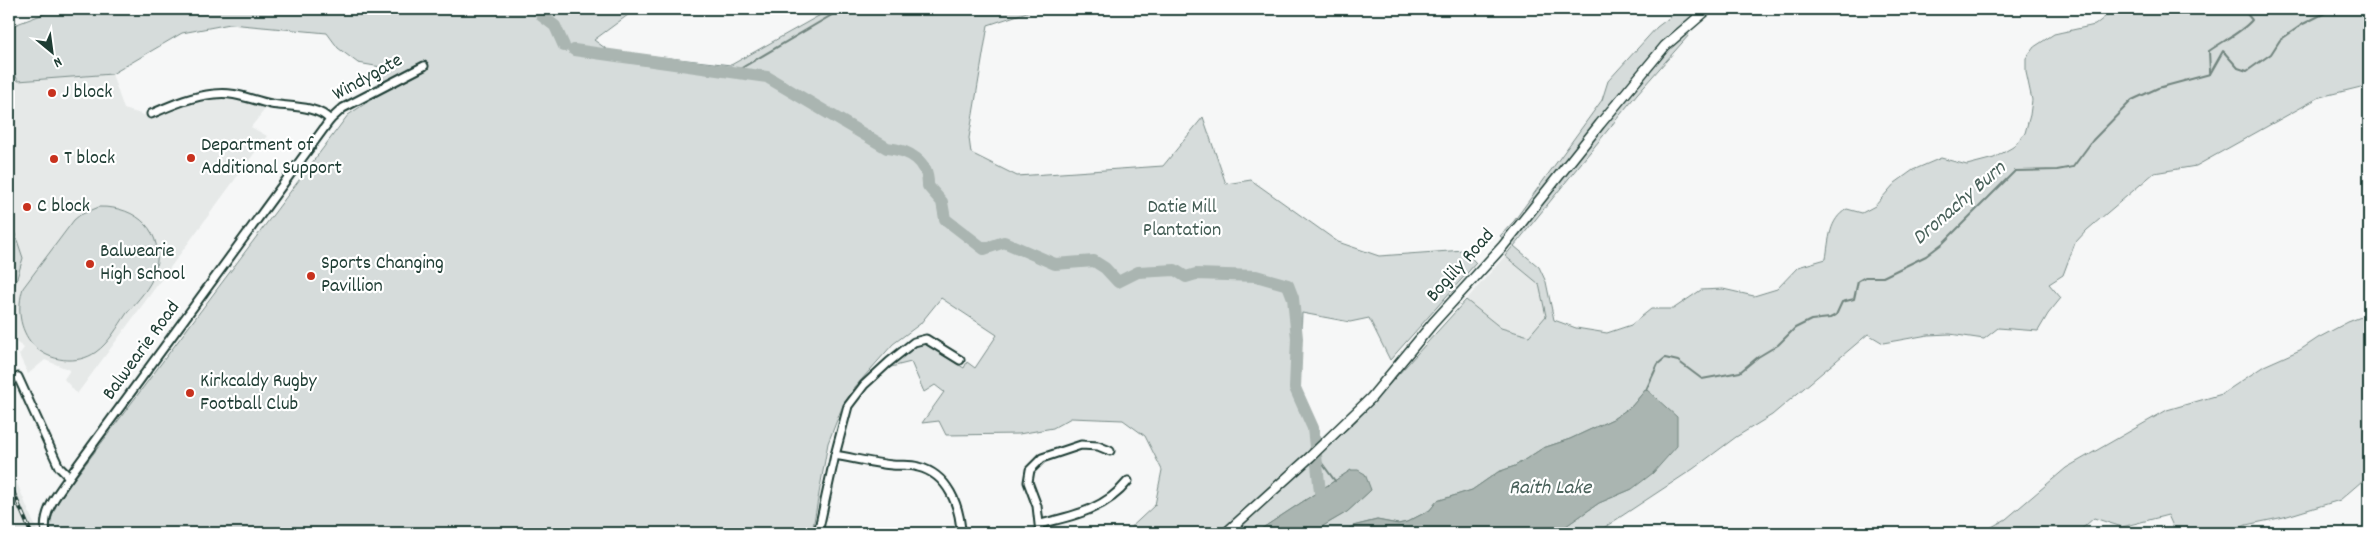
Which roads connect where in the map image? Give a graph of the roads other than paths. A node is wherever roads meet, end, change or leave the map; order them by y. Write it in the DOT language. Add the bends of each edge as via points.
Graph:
graph roads {
  1 [pos="1708,9"];
  2 [pos="424,66"];
  3 [pos="151,114"];
  4 [pos="330,120"];
  5 [pos="960,360"];
  6 [pos="18,377"];
  7 [pos="1110,451"];
  8 [pos="834,455"];
  9 [pos="69,477"];
  10 [pos="1128,481"];
  11 [pos="1040,524"];
  12 [pos="46,533"];
  13 [pos="818,533"];
  14 [pos="962,533"];
  15 [pos="1040,533"];
  16 [pos="1226,533"];
  1 -- 16 [label="main road, Boglily Road" via="1665,46 1503,246 1371,398"];
  2 -- 4 [label="street, Windygate" via="343,108"];
  3 -- 4 [label="street" via="194,98 234,93 269,104 325,114"];
  4 -- 9 [label="street, Balwearie Road"];
  5 -- 8 [label="street" via="926,339 914,342 864,385 848,406"];
  6 -- 9 [label="street" via="59,467"];
  7 -- 11 [label="street" via="1081,445 1042,458 1030,470 1028,482"];
  8 -- 13 [label="street"];
  8 -- 14 [label="street" via="929,471 951,493"];
  9 -- 12 [label="street, Balwearie Road" via="48,509 44,524"];
  10 -- 11 [label="street" via="1119,492 1101,504 1080,514"];
  11 -- 15 [label="street"];
}
